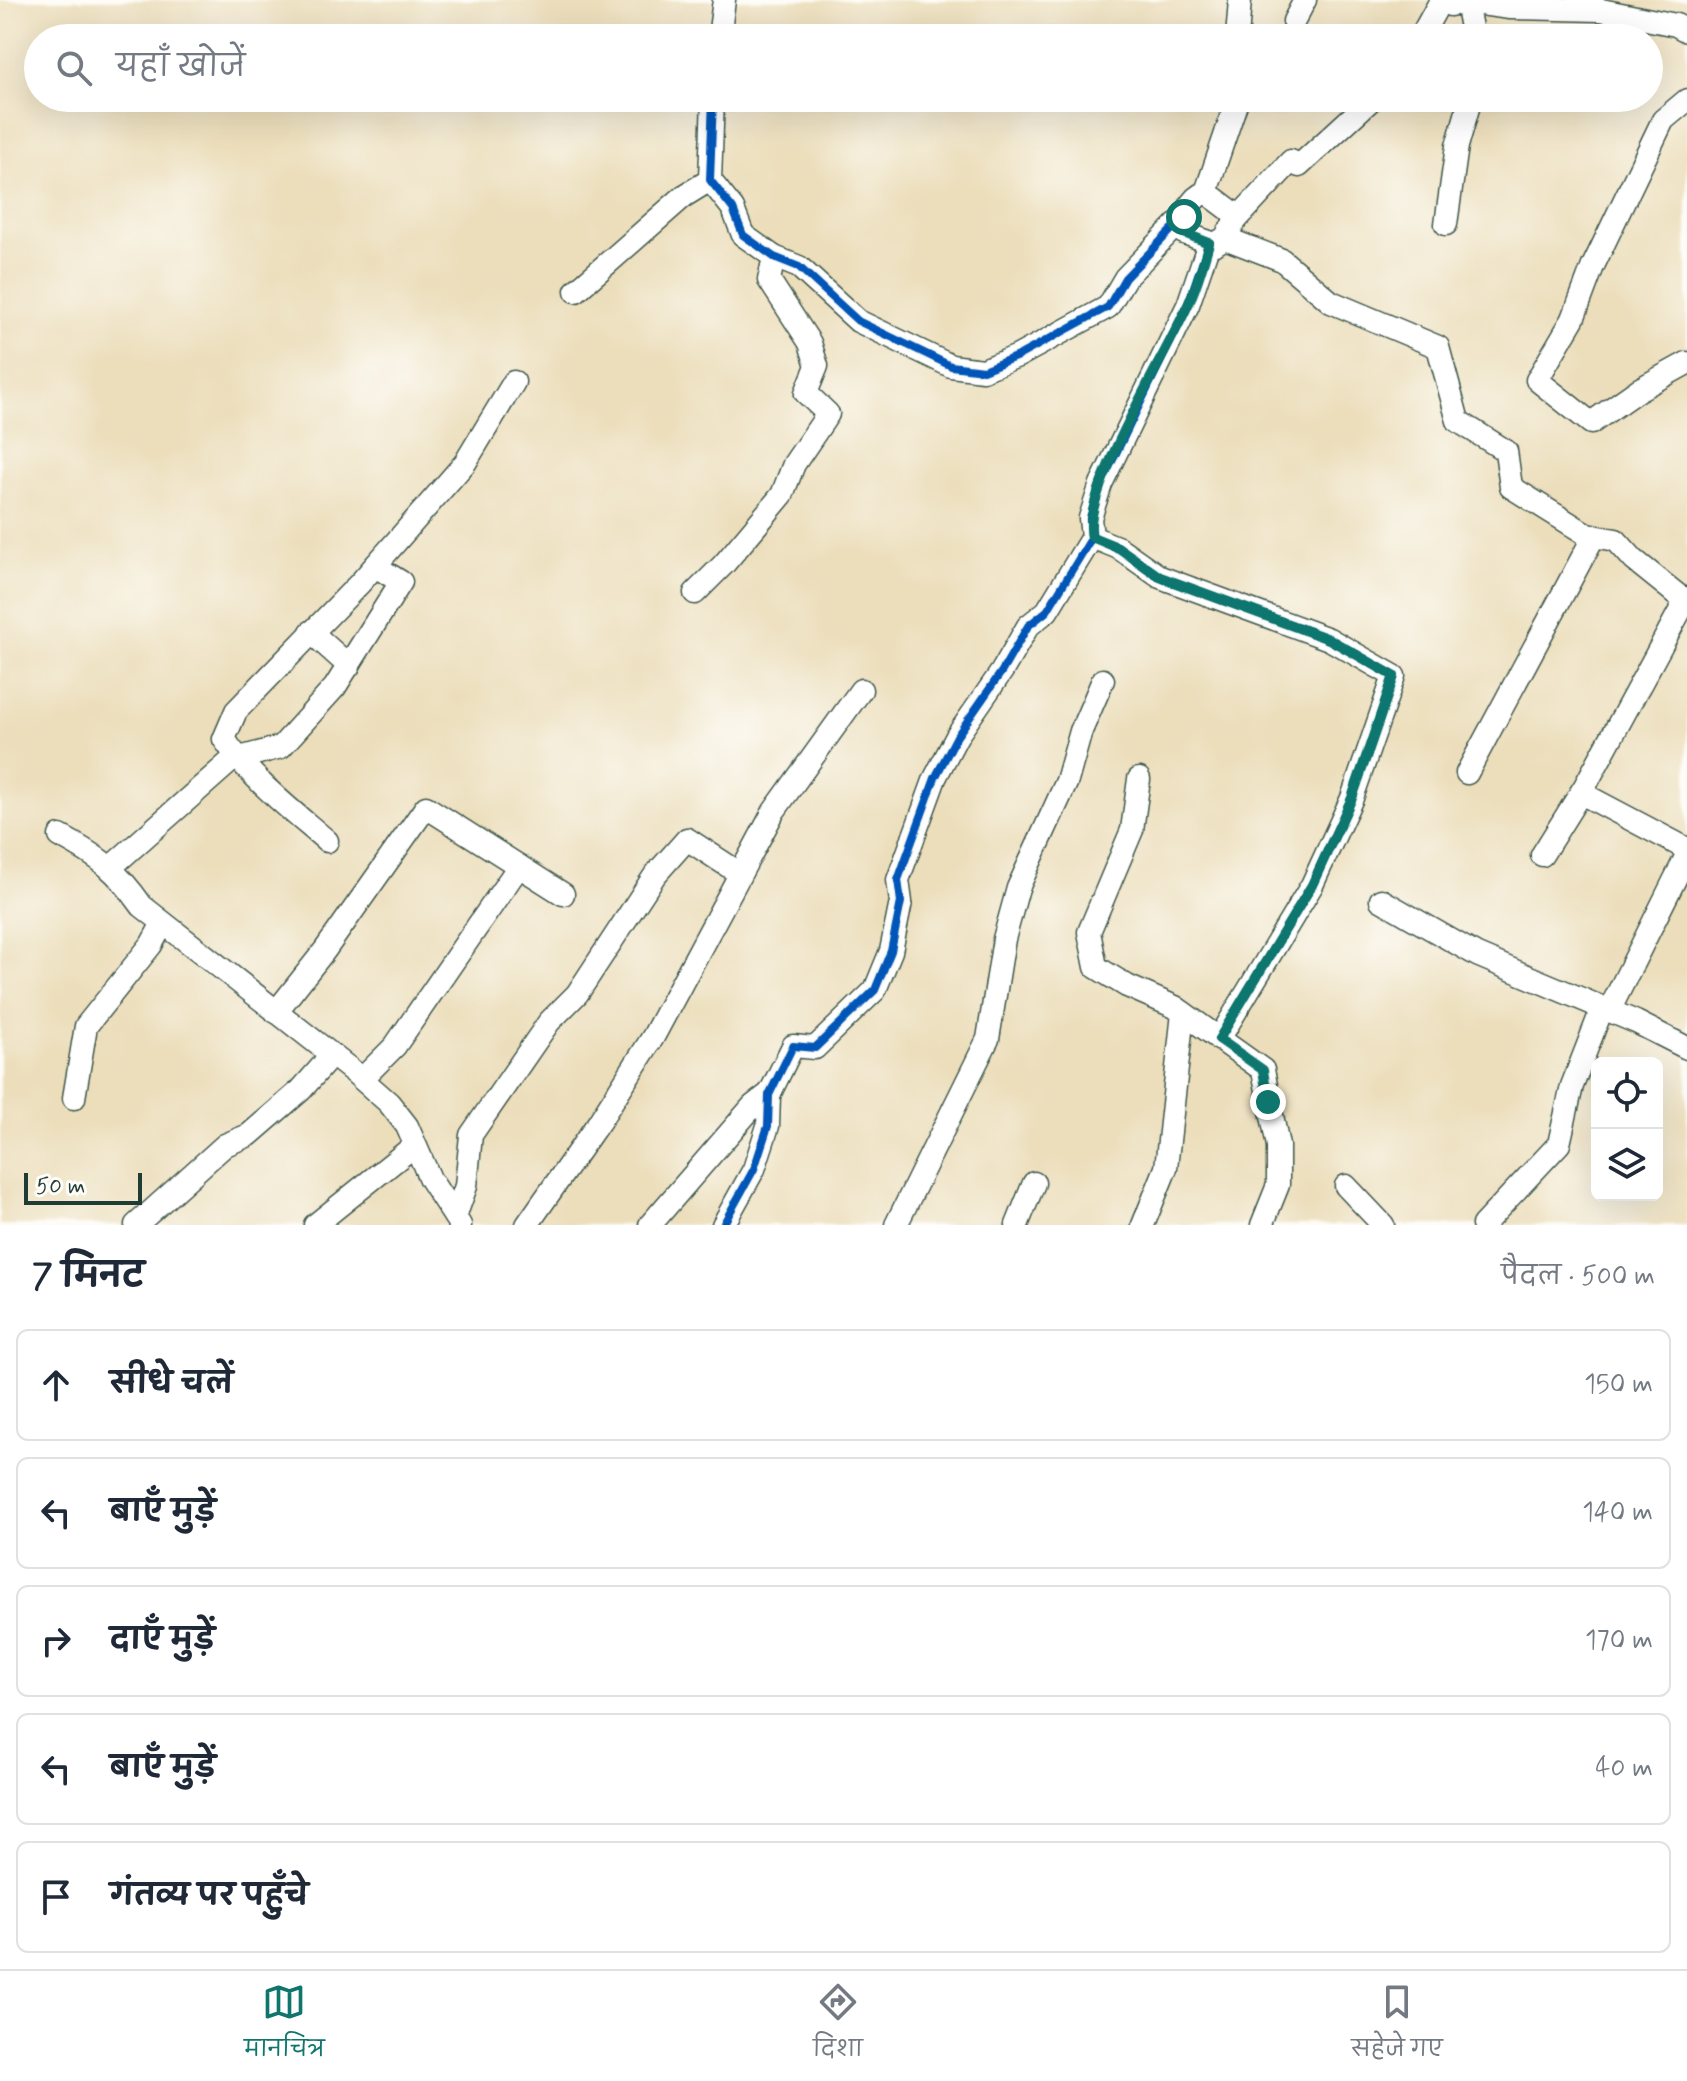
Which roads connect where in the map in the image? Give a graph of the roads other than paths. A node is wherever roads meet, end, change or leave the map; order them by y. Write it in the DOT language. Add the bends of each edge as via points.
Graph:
graph roads {
  1 [pos="724,0"];
  2 [pos="1240,0"];
  3 [pos="1305,0"];
  4 [pos="1440,1"];
  5 [pos="1466,2"];
  6 [pos="1294,21"];
  7 [pos="721,24"];
  8 [pos="1238,24"];
  9 [pos="1428,24"];
  10 [pos="1470,24"];
  11 [pos="1687,31"];
  12 [pos="1687,100"];
  13 [pos="712,112"];
  14 [pos="1233,112"];
  15 [pos="1358,112"];
  16 [pos="1467,112"];
  17 [pos="710,180"];
  18 [pos="1206,192"];
  19 [pos="1184,217"];
  20 [pos="1446,224"];
  21 [pos="1223,234"];
  22 [pos="774,257"];
  23 [pos="576,291"];
  24 [pos="1687,363"];
  25 [pos="514,382"];
  26 [pos="1594,536"];
  27 [pos="1092,537"];
  28 [pos="375,566"];
  29 [pos="695,593"];
  30 [pos="1686,600"];
  31 [pos="311,632"];
  32 [pos="349,666"];
  33 [pos="1103,680"];
  34 [pos="861,690"];
  35 [pos="238,759"];
  36 [pos="1467,773"];
  37 [pos="1139,779"];
  38 [pos="1581,793"];
  39 [pos="60,836"];
  40 [pos="327,841"];
  41 [pos="1687,849"];
  42 [pos="1542,855"];
  43 [pos="1687,855"];
  44 [pos="519,866"];
  45 [pos="111,867"];
  46 [pos="739,873"];
  47 [pos="563,894"];
  48 [pos="1381,900"];
  49 [pos="163,923"];
  50 [pos="1606,1010"];
  51 [pos="276,1012"];
  52 [pos="1183,1013"];
  53 [pos="1219,1039"];
  54 [pos="1687,1048"];
  55 [pos="332,1055"];
  56 [pos="362,1079"];
  57 [pos="770,1093"];
  58 [pos="74,1098"];
  59 [pos="415,1145"];
  60 [pos="1034,1183"];
  61 [pos="1346,1186"];
  62 [pos="457,1221"];
  63 [pos="136,1225"];
  64 [pos="315,1225"];
  65 [pos="527,1225"];
  66 [pos="650,1225"];
  67 [pos="723,1225"];
  68 [pos="896,1225"];
  69 [pos="1017,1225"];
  70 [pos="1143,1225"];
  71 [pos="1262,1225"];
  72 [pos="1383,1225"];
  73 [pos="1483,1225"];
  1 -- 7 [label="street"];
  2 -- 8 [label="street"];
  3 -- 6 [label="street"];
  4 -- 5 [label="street"];
  4 -- 9 [label="street"];
  5 -- 10 [label="street"];
  5 -- 11 [label="street" via="1601,10"];
  12 -- 24 [label="street" via="1663,120 1573,319 1537,380 1591,423"];
  13 -- 17 [label="street"];
  14 -- 18 [label="street"];
  15 -- 21 [label="street" via="1299,166 1291,161"];
  16 -- 20 [label="street"];
  17 -- 22 [label="street" via="733,209 743,235"];
  17 -- 23 [label="street" via="684,196"];
  18 -- 19 [label="street" via="1197,195"];
  18 -- 21 [label="street" via="1234,213"];
  19 -- 21 [label="street" via="1184,233"];
  19 -- 22 [label="street" via="1125,278 1108,307 983,370 951,366 858,321 799,267"];
  21 -- 26 [label="street" via="1282,260 1331,302 1438,347 1458,421 1506,451 1511,487"];
  21 -- 27 [label="street" via="1101,484 1090,518"];
  22 -- 29 [label="street" via="769,280 810,343 817,366 806,393 828,414 794,464 782,495"];
  25 -- 28 [label="street" via="465,463"];
  26 -- 30 [label="street" via="1616,540"];
  26 -- 36 [label="street"];
  27 -- 53 [label="street" via="1119,548 1160,577 1329,639 1394,676 1352,798 1312,885"];
  27 -- 57 [label="street" via="1047,611 1028,626 935,778 898,880 901,902 891,951 875,990 815,1048 793,1046"];
  28 -- 31 [label="street"];
  28 -- 32 [label="street" via="401,582"];
  30 -- 38 [label="street"];
  31 -- 32 [label="street"];
  31 -- 35 [label="street" via="236,711 224,739"];
  32 -- 35 [label="street" via="281,747"];
  33 -- 68 [label="street" via="1067,781 1018,888 988,1039"];
  34 -- 46 [label="street" via="774,811"];
  35 -- 40 [label="street"];
  35 -- 45 [label="street"];
  37 -- 52 [label="street" via="1132,830 1089,932 1096,967"];
  38 -- 41 [label="street"];
  38 -- 42 [label="street"];
  39 -- 45 [label="street"];
  43 -- 50 [label="street"];
  44 -- 47 [label="street"];
  44 -- 51 [label="street" via="426,807"];
  44 -- 56 [label="street" via="395,1046"];
  45 -- 49 [label="street"];
  46 -- 62 [label="street" via="687,839 655,875 577,994 549,1022 471,1135"];
  46 -- 65 [label="street" via="653,1037"];
  48 -- 50 [label="street" via="1477,955"];
  49 -- 51 [label="street"];
  49 -- 58 [label="street" via="86,1026"];
  50 -- 54 [label="street"];
  50 -- 73 [label="street" via="1572,1086 1559,1144"];
  51 -- 55 [label="street"];
  52 -- 53 [label="street"];
  52 -- 70 [label="street" via="1166,1168"];
  53 -- 71 [label="street" via="1263,1070 1278,1146 1278,1185"];
  55 -- 56 [label="street"];
  55 -- 63 [label="street" via="301,1090 249,1135 225,1145"];
  56 -- 59 [label="street" via="389,1103"];
  57 -- 66 [label="street"];
  57 -- 67 [label="street" via="768,1126 754,1169"];
  59 -- 62 [label="street"];
  59 -- 64 [label="street"];
  60 -- 69 [label="street"];
  61 -- 72 [label="street"];
}
